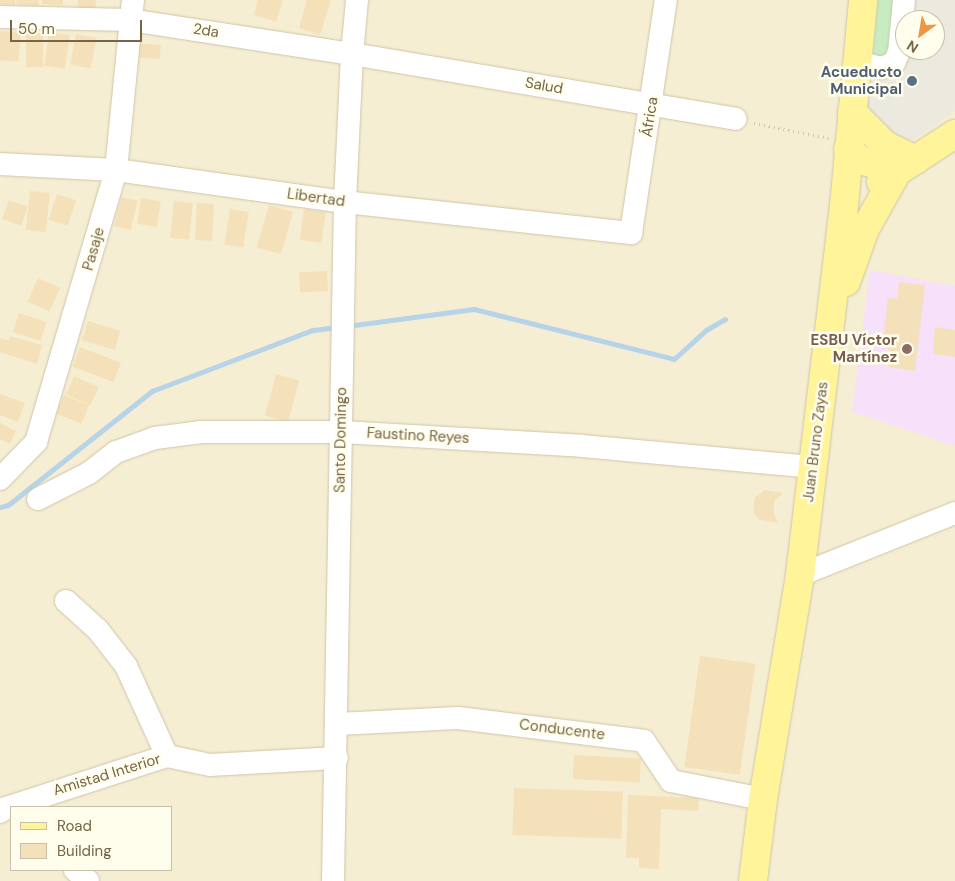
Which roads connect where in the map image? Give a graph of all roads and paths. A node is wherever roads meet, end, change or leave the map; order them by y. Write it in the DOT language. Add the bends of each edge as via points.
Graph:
graph roads {
  1 [pos="357,0"];
  2 [pos="666,0"];
  3 [pos="863,0"];
  4 [pos="904,0"];
  5 [pos="132,10"];
  6 [pos="0,18"];
  7 [pos="352,54"];
  8 [pos="857,62"];
  9 [pos="652,105"];
  10 [pos="852,112"];
  11 [pos="736,119"];
  12 [pos="955,134"];
  13 [pos="849,146"];
  14 [pos="0,164"];
  15 [pos="907,166"];
  16 [pos="116,170"];
  17 [pos="346,202"];
  18 [pos="844,206"];
  19 [pos="631,233"];
  20 [pos="828,331"];
  21 [pos="342,432"];
  22 [pos="814,467"];
  23 [pos="0,479"];
  24 [pos="38,500"];
  25 [pos="955,513"];
  26 [pos="800,575"];
  27 [pos="66,600"];
  28 [pos="337,724"];
  29 [pos="167,756"];
  30 [pos="337,758"];
  31 [pos="764,799"];
  32 [pos="13,806"];
  33 [pos="77,871"];
  34 [pos="88,881"];
  35 [pos="333,881"];
  36 [pos="753,881"];
  1 -- 7 [label="street, Santo Domingo"];
  2 -- 9 [label="street, África"];
  3 -- 8 [label="main road, Juan Bruno Zayas"];
  4 -- 8 [label="street" via="899,52 894,63 881,68"];
  5 -- 6 [label="street, 2da"];
  5 -- 7 [label="street, 2da"];
  5 -- 16 [label="street, Pasaje"];
  7 -- 9 [label="street, Salud"];
  7 -- 17 [label="street, Santo Domingo"];
  8 -- 10 [label="main road, Juan Bruno Zayas"];
  9 -- 11 [label="street, Salud"];
  9 -- 19 [label="street, África"];
  10 -- 13 [label="main road, Juan Bruno Zayas"];
  10 -- 15 [label="main road"];
  11 -- 13 [label="path"];
  12 -- 15 [label="main road"];
  13 -- 15 [label="main road" via="860,160 878,165"];
  13 -- 18 [label="main road, Juan Bruno Zayas"];
  14 -- 16 [label="street, Libertad"];
  15 -- 18 [label="main road"];
  15 -- 20 [label="main road" via="865,229"];
  16 -- 17 [label="street, Libertad"];
  16 -- 23 [label="street, Pasaje" via="36,442"];
  17 -- 19 [label="street, Libertad"];
  17 -- 21 [label="street, Santo Domingo"];
  18 -- 20 [label="main road, Juan Bruno Zayas"];
  20 -- 22 [label="main road, Juan Bruno Zayas"];
  21 -- 22 [label="street, Faustino Reyes" via="582,446"];
  21 -- 24 [label="street, Faustino Reyes" via="202,432 154,438 116,452 89,473"];
  21 -- 28 [label="street, Santo Domingo"];
  22 -- 26 [label="main road, Juan Bruno Zayas"];
  25 -- 26 [label="street"];
  26 -- 31 [label="main road, Juan Bruno Zayas"];
  27 -- 29 [label="street" via="98,630 126,666"];
  28 -- 30 [label="street, Santo Domingo"];
  28 -- 31 [label="street, Conducente" via="458,718 644,741 671,781"];
  29 -- 30 [label="street, Amistad Interior" via="210,765"];
  29 -- 32 [label="street, Amistad Interior"];
  30 -- 35 [label="street, Santo Domingo"];
  31 -- 36 [label="main road, Juan Bruno Zayas"];
  33 -- 34 [label="street"];
}
